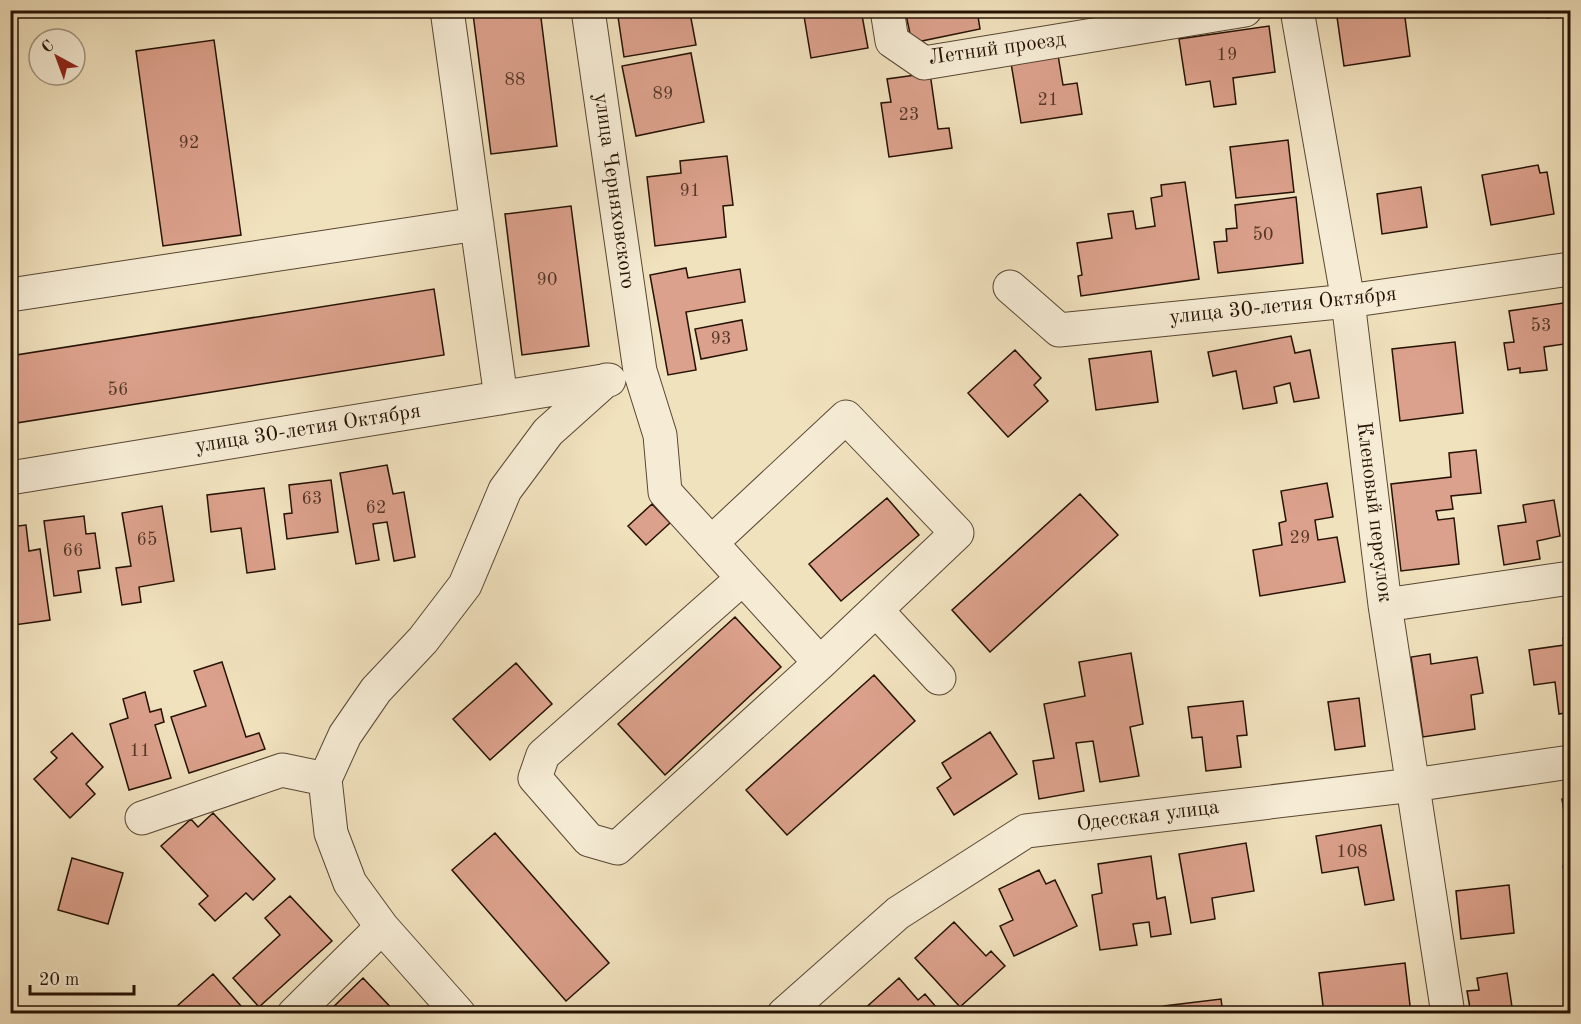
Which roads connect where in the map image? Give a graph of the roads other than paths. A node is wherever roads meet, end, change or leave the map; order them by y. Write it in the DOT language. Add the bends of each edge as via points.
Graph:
graph roads {
  1 [pos="447,10"];
  2 [pos="588,10"];
  3 [pos="887,10"];
  4 [pos="1245,10"];
  5 [pos="1297,10"];
  6 [pos="477,224"];
  7 [pos="1570,269"];
  8 [pos="1010,287"];
  9 [pos="10,295"];
  10 [pos="1348,301"];
  11 [pos="640,371"];
  12 [pos="606,380"];
  13 [pos="501,398"];
  14 [pos="10,478"];
  15 [pos="711,543"];
  16 [pos="743,578"];
  17 [pos="1570,578"];
  18 [pos="1385,605"];
  19 [pos="876,610"];
  20 [pos="820,663"];
  21 [pos="939,678"];
  22 [pos="1570,762"];
  23 [pos="325,779"];
  24 [pos="1413,785"];
  25 [pos="142,818"];
  26 [pos="382,927"];
  27 [pos="294,1014"];
  28 [pos="459,1014"];
  29 [pos="784,1014"];
  30 [pos="1448,1014"];
  1 -- 6 [label="street"];
  2 -- 11 [label="street, улица Черняховского"];
  3 -- 4 [label="street, Летний проезд" via="892,41 924,63"];
  5 -- 10 [label="street, Кленовый переулок"];
  6 -- 9 [label="street"];
  6 -- 13 [label="street"];
  7 -- 10 [label="street, улица 30-летия Октября"];
  8 -- 10 [label="street, улица 30-летия Октября" via="1059,330"];
  10 -- 18 [label="street, Кленовый переулок"];
  11 -- 12 [label="street, улица 30-летия Октября"];
  11 -- 15 [label="street, улица Черняховского" via="660,435 665,492"];
  12 -- 13 [label="street, улица 30-летия Октября"];
  12 -- 23 [label="street, улица 30-летия Октября" via="548,432 505,490 465,585 423,640 376,690 345,735"];
  13 -- 14 [label="street, улица 30-летия Октября"];
  15 -- 16 [label="street, улица Черняховского"];
  15 -- 19 [label="street" via="846,417 957,533"];
  16 -- 20 [label="street, улица Черняховского"];
  16 -- 20 [label="street" via="543,755 535,778 589,840 617,848"];
  17 -- 18 [label="street"];
  18 -- 24 [label="street, Кленовый переулок"];
  19 -- 20 [label="street"];
  19 -- 21 [label="street"];
  22 -- 24 [label="street, Одесская улица"];
  23 -- 25 [label="street" via="282,770"];
  23 -- 26 [label="street" via="331,833 338,853 350,883"];
  24 -- 29 [label="street, Одесская улица" via="1026,831 898,913"];
  24 -- 30 [label="street, Кленовый переулок"];
  26 -- 27 [label="street"];
  26 -- 28 [label="street"];
}
